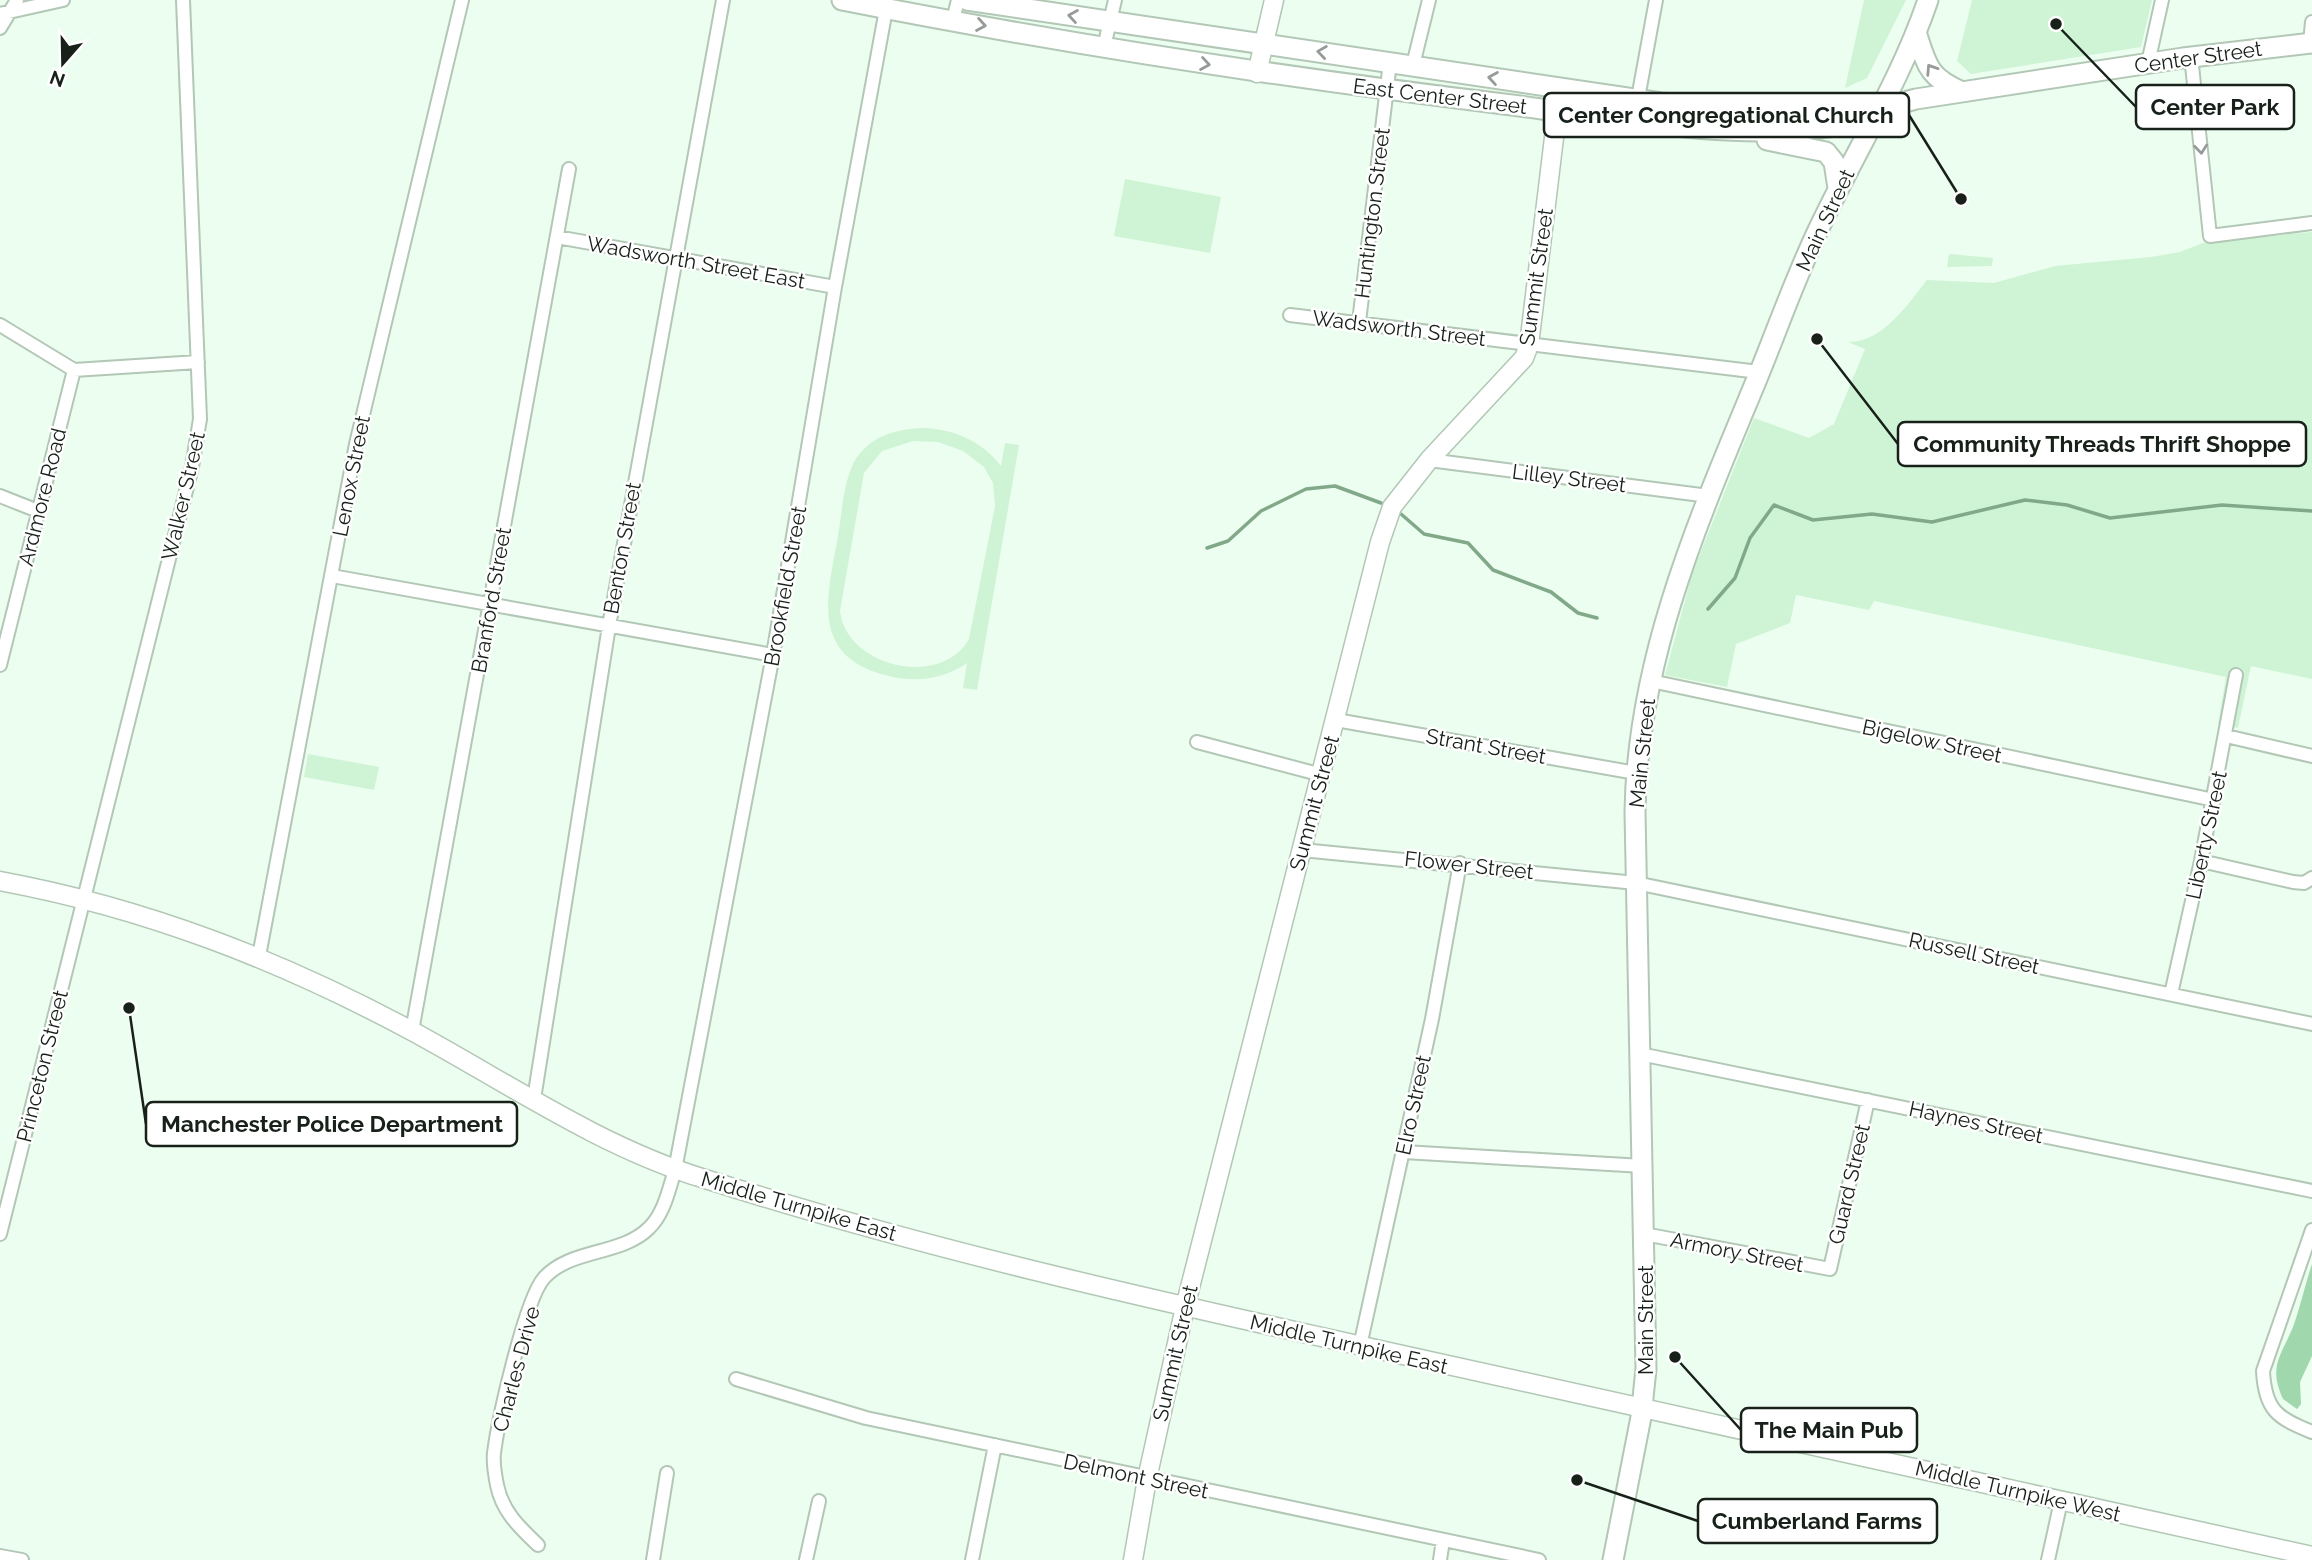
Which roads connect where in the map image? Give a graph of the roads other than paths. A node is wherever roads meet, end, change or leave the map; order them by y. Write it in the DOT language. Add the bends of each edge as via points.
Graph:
graph roads {
  1 [pos="17,0"];
  2 [pos="64,0"];
  3 [pos="183,0"];
  4 [pos="461,0"];
  5 [pos="723,0"];
  6 [pos="842,0"];
  7 [pos="958,0"];
  8 [pos="967,0"];
  9 [pos="1115,0"];
  10 [pos="1273,0"];
  11 [pos="1429,0"];
  12 [pos="1656,0"];
  13 [pos="1928,0"];
  14 [pos="2162,0"];
  15 [pos="887,4"];
  16 [pos="5,13"];
  17 [pos="953,20"];
  18 [pos="1110,22"];
  19 [pos="2312,22"];
  20 [pos="0,28"];
  21 [pos="1916,32"];
  22 [pos="2311,43"];
  23 [pos="1263,44"];
  24 [pos="1104,47"];
  25 [pos="2191,56"];
  26 [pos="1390,62"];
  27 [pos="2148,63"];
  28 [pos="1413,65"];
  29 [pos="1257,73"];
  30 [pos="1560,88"];
  31 [pos="1387,90"];
  32 [pos="1962,92"];
  33 [pos="1638,100"];
  34 [pos="1735,108"];
  35 [pos="1878,109"];
  36 [pos="1558,111"];
  37 [pos="1634,120"];
  38 [pos="1734,130"];
  39 [pos="569,169"];
  40 [pos="1838,188"];
  41 [pos="2312,223"];
  42 [pos="557,237"];
  43 [pos="674,257"];
  44 [pos="835,287"];
  45 [pos="1290,315"];
  46 [pos="1359,323"];
  47 [pos="0,325"];
  48 [pos="1530,345"];
  49 [pos="198,362"];
  50 [pos="74,370"];
  51 [pos="1759,372"];
  52 [pos="1429,460"];
  53 [pos="0,496"];
  54 [pos="1709,496"];
  55 [pos="38,511"];
  56 [pos="332,576"];
  57 [pos="491,604"];
  58 [pos="609,626"];
  59 [pos="773,655"];
  60 [pos="0,664"];
  61 [pos="2236,675"];
  62 [pos="1651,681"];
  63 [pos="1336,720"];
  64 [pos="2226,736"];
  65 [pos="1198,741"];
  66 [pos="2312,755"];
  67 [pos="1636,773"];
  68 [pos="1322,775"];
  69 [pos="2214,800"];
  70 [pos="1302,850"];
  71 [pos="2202,861"];
  72 [pos="1460,863"];
  73 [pos="2312,878"];
  74 [pos="0,881"];
  75 [pos="1636,883"];
  76 [pos="83,899"];
  77 [pos="259,956"];
  78 [pos="2171,994"];
  79 [pos="2312,1024"];
  80 [pos="412,1031"];
  81 [pos="1640,1054"];
  82 [pos="534,1098"];
  83 [pos="1868,1100"];
  84 [pos="1404,1152"];
  85 [pos="1643,1166"];
  86 [pos="675,1170"];
  87 [pos="2312,1191"];
  88 [pos="2312,1230"];
  89 [pos="0,1234"];
  90 [pos="1644,1234"];
  91 [pos="1830,1269"];
  92 [pos="1185,1307"];
  93 [pos="1360,1346"];
  94 [pos="736,1379"];
  95 [pos="1642,1409"];
  96 [pos="2312,1432"];
  97 [pos="995,1445"];
  98 [pos="667,1473"];
  99 [pos="1147,1479"];
  100 [pos="819,1501"];
  101 [pos="2061,1501"];
  102 [pos="1443,1540"];
  103 [pos="538,1545"];
  104 [pos="0,1556"];
  105 [pos="2312,1556"];
  106 [pos="22,1560"];
  107 [pos="653,1560"];
  108 [pos="806,1560"];
  109 [pos="972,1560"];
  110 [pos="1133,1560"];
  111 [pos="1440,1560"];
  112 [pos="1539,1560"];
  113 [pos="1613,1560"];
  114 [pos="2048,1560"];
  1 -- 16 [label="street"];
  2 -- 16 [label="street"];
  3 -- 49 [label="street, Walker Street"];
  4 -- 56 [label="street, Lenox Street" via="356,444"];
  5 -- 43 [label="street, Benton Street"];
  6 -- 15 [label="main road, East Center Street"];
  7 -- 17 [label="street"];
  18 -- 8 [label="main road, East Center Street, one-way"];
  9 -- 18 [label="street"];
  10 -- 23 [label="main road"];
  11 -- 28 [label="street"];
  12 -- 33 [label="street"];
  13 -- 21 [label="main road, Main Street"];
  14 -- 27 [label="street"];
  15 -- 17 [label="main road, East Center Street"];
  15 -- 44 [label="street, Brookfield Street"];
  16 -- 20 [label="street"];
  17 -- 24 [label="main road, East Center Street, one-way"];
  18 -- 23 [label="main road, East Center Street"];
  18 -- 24 [label="street"];
  19 -- 22 [label="street"];
  32 -- 21 [label="main road, one-way" via="1931,73"];
  21 -- 35 [label="main road, Main Street"];
  22 -- 25 [label="main road, Center Street"];
  26 -- 23 [label="main road, East Center Street, one-way"];
  23 -- 29 [label="main road"];
  24 -- 29 [label="main road, East Center Street, one-way"];
  25 -- 27 [label="main road, Center Street"];
  25 -- 41 [label="street, one-way" via="2210,236"];
  26 -- 28 [label="main road, East Center Street"];
  26 -- 31 [label="street, Huntington Street"];
  27 -- 32 [label="main road, Center Street"];
  30 -- 28 [label="main road, East Center Street, one-way"];
  29 -- 31 [label="main road, East Center Street"];
  30 -- 33 [label="main road, East Center Street"];
  30 -- 36 [label="main road, Summit Street"];
  31 -- 36 [label="main road, East Center Street"];
  31 -- 46 [label="street, Huntington Street"];
  32 -- 35 [label="main road, Center Street"];
  33 -- 34 [label="main road, East Center Street"];
  33 -- 37 [label="street"];
  34 -- 35 [label="main road, East Center Street"];
  34 -- 38 [label="main road"];
  35 -- 38 [label="main road, East Center Street" via="1838,126"];
  35 -- 40 [label="main road, Main Street"];
  36 -- 37 [label="main road, East Center Street"];
  36 -- 48 [label="main road, Summit Street"];
  37 -- 38 [label="main road, East Center Street"];
  38 -- 40 [label="main road" via="1758,139 1824,150 1832,157"];
  39 -- 42 [label="street, Branford Street"];
  40 -- 51 [label="main road, Main Street"];
  42 -- 43 [label="street, Wadsworth Street East"];
  42 -- 57 [label="street, Branford Street"];
  43 -- 44 [label="street, Wadsworth Street East"];
  43 -- 58 [label="street, Benton Street"];
  44 -- 59 [label="street, Brookfield Street"];
  45 -- 46 [label="street, Wadsworth Street"];
  46 -- 48 [label="street, Wadsworth Street"];
  47 -- 50 [label="street"];
  48 -- 51 [label="street, Wadsworth Street"];
  48 -- 52 [label="main road, Summit Street" via="1524,358"];
  49 -- 50 [label="street"];
  49 -- 76 [label="street, Walker Street" via="200,419 192,467"];
  50 -- 55 [label="street, Ardmore Road"];
  51 -- 54 [label="main road, Main Street"];
  52 -- 54 [label="street, Lilley Street"];
  52 -- 63 [label="main road, Summit Street" via="1390,511"];
  53 -- 55 [label="street"];
  54 -- 62 [label="main road, Main Street" via="1672,592"];
  55 -- 60 [label="street, Ardmore Road"];
  56 -- 57 [label="street"];
  56 -- 77 [label="street, Lenox Street"];
  57 -- 58 [label="street"];
  57 -- 80 [label="street, Branford Street"];
  58 -- 59 [label="street"];
  58 -- 82 [label="street, Benton Street"];
  59 -- 86 [label="street, Brookfield Street"];
  61 -- 64 [label="street, Liberty Street"];
  62 -- 67 [label="main road, Main Street"];
  62 -- 69 [label="street, Bigelow Street"];
  63 -- 67 [label="street, Strant Street"];
  63 -- 68 [label="main road, Summit Street"];
  64 -- 66 [label="street"];
  64 -- 69 [label="street, Liberty Street"];
  65 -- 68 [label="street"];
  67 -- 75 [label="main road, Main Street"];
  68 -- 70 [label="main road, Summit Street"];
  69 -- 71 [label="street, Liberty Street"];
  70 -- 72 [label="street, Flower Street"];
  70 -- 92 [label="main road, Summit Street"];
  71 -- 73 [label="street" via="2293,882"];
  71 -- 78 [label="street, Liberty Street"];
  72 -- 75 [label="street, Flower Street"];
  72 -- 84 [label="street, Elro Street"];
  74 -- 76 [label="main road, Middle Turnpike East"];
  75 -- 78 [label="street, Russell Street"];
  75 -- 81 [label="main road, Main Street"];
  76 -- 77 [label="main road, Middle Turnpike East" via="160,920"];
  76 -- 89 [label="street, Princeton Street"];
  77 -- 80 [label="main road, Middle Turnpike East"];
  78 -- 79 [label="street, Russell Street"];
  80 -- 82 [label="main road, Middle Turnpike East"];
  81 -- 83 [label="street, Haynes Street"];
  81 -- 85 [label="main road, Main Street"];
  82 -- 86 [label="main road, Middle Turnpike East" via="583,1127"];
  83 -- 87 [label="street, Haynes Street"];
  83 -- 91 [label="street, Guard Street"];
  84 -- 85 [label="street"];
  84 -- 93 [label="street, Elro Street"];
  85 -- 90 [label="main road, Main Street"];
  86 -- 92 [label="main road, Middle Turnpike East" via="815,1214"];
  86 -- 103 [label="street, Charles Drive" via="661,1212 650,1227 637,1238 572,1259 544,1278 526,1314 494,1455 497,1485 510,1518"];
  88 -- 96 [label="street" via="2263,1371 2264,1393 2274,1412"];
  90 -- 91 [label="street, Armory Street"];
  90 -- 95 [label="main road, Main Street"];
  92 -- 93 [label="main road, Middle Turnpike East"];
  92 -- 99 [label="main road, Summit Street"];
  93 -- 95 [label="main road, Middle Turnpike East"];
  94 -- 97 [label="street, Delmont Street" via="866,1418"];
  95 -- 101 [label="main road, Middle Turnpike West"];
  95 -- 113 [label="main road, Main Street"];
  97 -- 99 [label="street, Delmont Street"];
  97 -- 109 [label="street"];
  98 -- 107 [label="street"];
  99 -- 102 [label="street, Delmont Street"];
  99 -- 110 [label="main road, Summit Street"];
  100 -- 108 [label="street"];
  101 -- 105 [label="main road, Middle Turnpike West"];
  101 -- 114 [label="street"];
  102 -- 111 [label="street"];
  102 -- 112 [label="street, Delmont Street"];
  104 -- 106 [label="street"];
}
